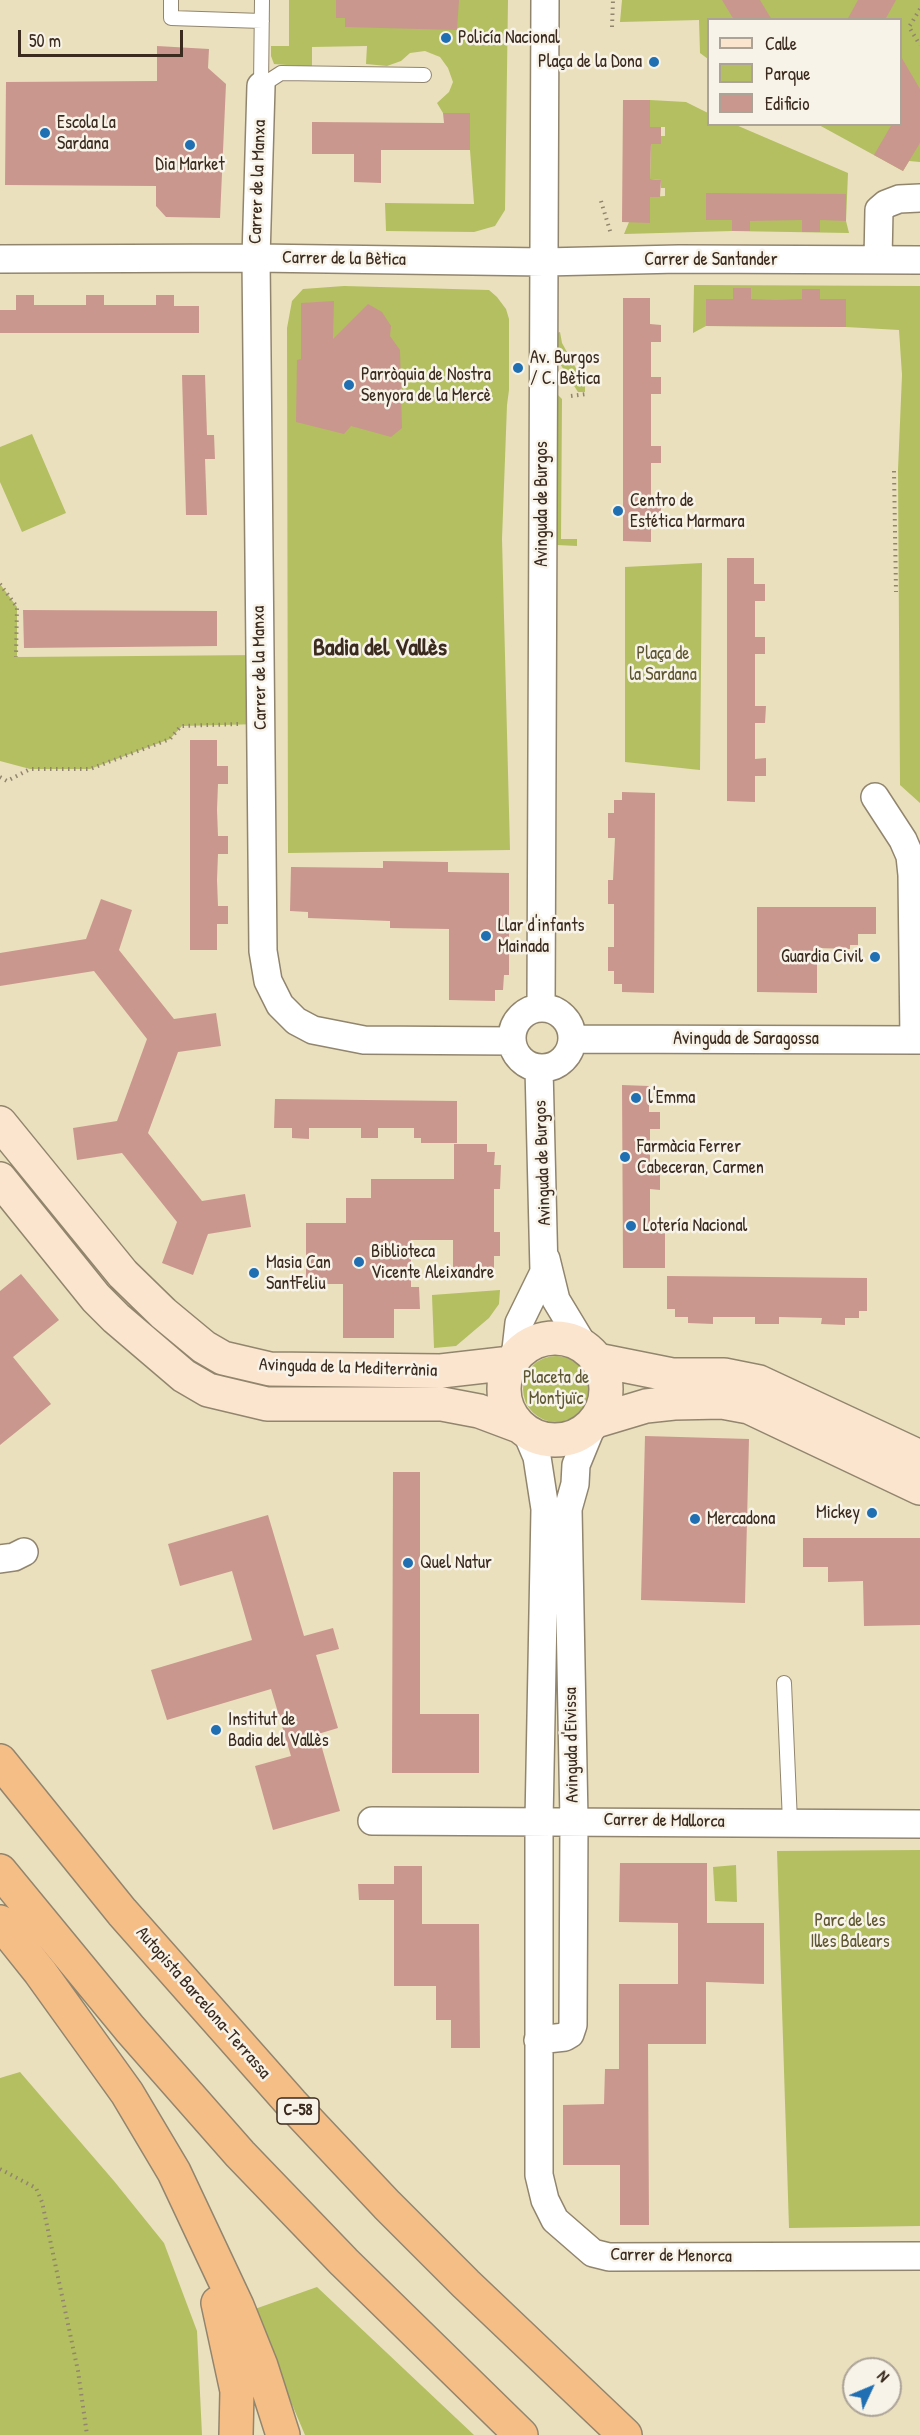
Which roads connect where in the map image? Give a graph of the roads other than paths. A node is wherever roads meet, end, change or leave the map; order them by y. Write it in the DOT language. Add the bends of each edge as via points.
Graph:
graph roads {
  1 [pos="171,0"];
  2 [pos="262,0"];
  3 [pos="545,0"];
  4 [pos="262,21"];
  5 [pos="424,75"];
  6 [pos="261,86"];
  7 [pos="920,198"];
  8 [pos="256,258"];
  9 [pos="0,259"];
  10 [pos="878,260"];
  11 [pos="920,260"];
  12 [pos="544,262"];
  13 [pos="875,797"];
  14 [pos="541,1008"];
  15 [pos="572,1039"];
  16 [pos="917,1040"];
  17 [pos="512,1041"];
  18 [pos="539,1068"];
  19 [pos="0,1123"];
  20 [pos="0,1179"];
  21 [pos="546,1258"];
  22 [pos="591,1354"];
  23 [pos="513,1360"];
  24 [pos="594,1423"];
  25 [pos="523,1429"];
  26 [pos="920,1457"];
  27 [pos="920,1488"];
  28 [pos="784,1683"];
  29 [pos="0,1761"];
  30 [pos="574,1820"];
  31 [pos="372,1821"];
  32 [pos="539,1821"];
  33 [pos="790,1822"];
  34 [pos="920,1824"];
  35 [pos="0,1871"];
  36 [pos="0,1922"];
  37 [pos="538,2035"];
  38 [pos="197,2219"];
  39 [pos="920,2256"];
  40 [pos="236,2435"];
  41 [pos="283,2435"];
  42 [pos="521,2435"];
  43 [pos="625,2435"];
  1 -- 4 [label="lane" via="171,18"];
  2 -- 4 [label="lane"];
  3 -- 12 [label="street, Avinguda de Burgos"];
  4 -- 6 [label="lane"];
  5 -- 6 [label="lane" via="281,73"];
  6 -- 8 [label="street, Carrer de la Manxa"];
  7 -- 10 [label="street" via="898,199 879,210"];
  8 -- 9 [label="street, Carrer de la Bètica"];
  8 -- 12 [label="street, Carrer de la Bètica"];
  8 -- 17 [label="street, Carrer de la Manxa" via="263,951 268,981 280,1005 296,1021 313,1030 364,1040"];
  10 -- 11 [label="street, Carrer de Santander"];
  10 -- 12 [label="street, Carrer de Santander"];
  12 -- 14 [label="street, Avinguda de Burgos"];
  13 -- 16 [label="street" via="910,856"];
  14 -- 15 [label="street" via="566,1020"];
  14 -- 17 [label="street" via="523,1015 516,1023"];
  15 -- 16 [label="street, Avinguda de Saragossa"];
  15 -- 18 [label="street" via="558,1063"];
  17 -- 18 [label="street" via="521,1060"];
  18 -- 21 [label="street, Avinguda de Burgos"];
  19 -- 23 [label="street, Avinguda de la Mediterrània" via="123,1274 163,1313 223,1358 270,1369 441,1371"];
  20 -- 25 [label="street, Avinguda de la Mediterrània" via="96,1298 184,1376 208,1390 267,1404 442,1404 479,1411"];
  21 -- 22 [label="street, Avinguda de Burgos" via="556,1300"];
  21 -- 23 [label="street, Avinguda de Burgos" via="544,1272 519,1323"];
  22 -- 23 [label="street" via="561,1338 547,1339 534,1342"];
  22 -- 24 [label="street" via="606,1380 607,1390 606,1401"];
  22 -- 26 [label="street" via="672,1375 724,1375 759,1382"];
  23 -- 25 [label="street" via="506,1373 505,1396 507,1407"];
  24 -- 25 [label="street" via="575,1437 555,1441 535,1437"];
  24 -- 27 [label="street" via="646,1406 674,1402 723,1402 749,1407"];
  24 -- 30 [label="street, Avinguda d'Eivissa" via="576,1464 568,1509"];
  25 -- 32 [label="street, Avinguda d'Eivissa" via="537,1457 545,1509"];
  28 -- 33 [label="lane"];
  29 -- 43 [label="highway, Autopista Barcelona-Terrassa / C-58" via="122,1912 291,2103 442,2260"];
  30 -- 32 [label="street, Carrer de Mallorca"];
  30 -- 33 [label="street, Carrer de Mallorca"];
  30 -- 37 [label="street, Avinguda d'Eivissa" via="573,2025 565,2037"];
  31 -- 32 [label="street, Carrer de Mallorca"];
  32 -- 37 [label="street, Avinguda d'Eivissa"];
  33 -- 34 [label="street, Carrer de Mallorca"];
  35 -- 42 [label="highway" via="114,2011 240,2154"];
  36 -- 38 [label="highway" via="127,2093"];
  37 -- 39 [label="street, Carrer de Menorca" via="539,2175 545,2200 555,2220 594,2253 609,2257"];
  38 -- 40 [label="highway" via="237,2391"];
  38 -- 41 [label="highway" via="253,2346"];
}
